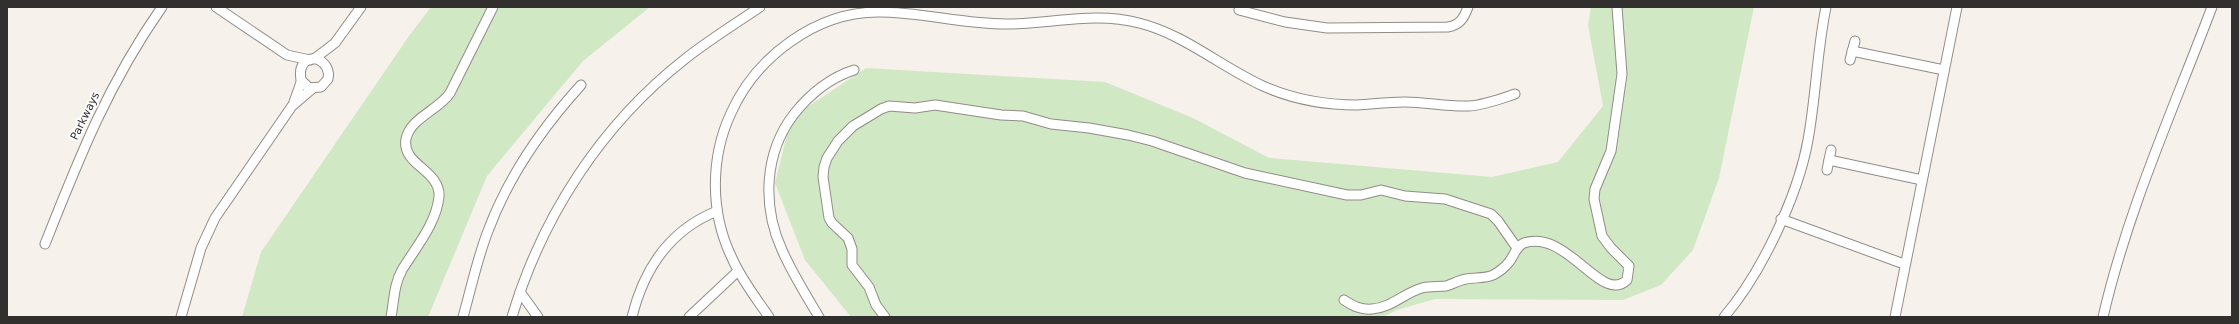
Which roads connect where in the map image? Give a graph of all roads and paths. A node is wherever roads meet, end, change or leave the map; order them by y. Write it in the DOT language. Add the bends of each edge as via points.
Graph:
graph roads {
  1 [pos="162,7"];
  2 [pos="216,7"];
  3 [pos="361,7"];
  4 [pos="493,7"];
  5 [pos="760,7"];
  6 [pos="1086,7"];
  7 [pos="1468,7"];
  8 [pos="1617,7"];
  9 [pos="1826,7"];
  10 [pos="1957,7"];
  11 [pos="2212,7"];
  12 [pos="1239,10"];
  13 [pos="1086,17"];
  14 [pos="1855,41"];
  15 [pos="335,43"];
  16 [pos="287,55"];
  17 [pos="312,59"];
  18 [pos="328,67"];
  19 [pos="854,70"];
  20 [pos="1944,70"];
  21 [pos="300,78"];
  22 [pos="581,85"];
  23 [pos="313,88"];
  24 [pos="1515,94"];
  25 [pos="292,106"];
  26 [pos="1827,170"];
  27 [pos="1922,180"];
  28 [pos="717,211"];
  29 [pos="1781,219"];
  30 [pos="45,244"];
  31 [pos="1518,248"];
  32 [pos="1904,264"];
  33 [pos="738,271"];
  34 [pos="520,292"];
  35 [pos="1344,300"];
  36 [pos="181,317"];
  37 [pos="391,317"];
  38 [pos="463,317"];
  39 [pos="512,317"];
  40 [pos="538,317"];
  41 [pos="632,317"];
  42 [pos="689,317"];
  43 [pos="769,317"];
  44 [pos="819,317"];
  45 [pos="884,317"];
  46 [pos="1724,317"];
  47 [pos="1894,317"];
  48 [pos="2103,317"];
  1 -- 30 [label="street, Parkways" via="129,58 98,115"];
  2 -- 16 [label="street"];
  3 -- 15 [label="street"];
  4 -- 37 [label="street" via="450,93 441,104 417,122 406,139 406,146 412,158 434,178 439,197 423,239 398,280"];
  5 -- 34 [label="street" via="702,46 668,73 635,104 603,141 557,209"];
  6 -- 13 [label="street"];
  7 -- 12 [label="street" via="1462,21 1455,26 1393,28 1315,27"];
  8 -- 31 [label="street" via="1622,74 1611,151 1595,189 1594,199 1602,236 1628,263 1629,276 1620,285 1611,285 1596,277 1560,248 1536,242 1524,243"];
  9 -- 29 [label="street" via="1805,153"];
  10 -- 20 [label="street"];
  11 -- 48 [label="street" via="2140,191"];
  13 -- 24 [label="street" via="1125,20 1151,26 1175,36 1265,87 1312,101 1349,105 1404,102 1470,106"];
  13 -- 28 [label="street" via="1033,23 991,24 875,12 847,16 807,32 767,61 737,101 725,127 718,154 715,182"];
  14 -- 20 [label="street" via="1851,56"];
  15 -- 17 [label="street"];
  15 -- 18 [label="street"];
  16 -- 17 [label="street"];
  16 -- 21 [label="street"];
  17 -- 18 [label="street" via="324,62"];
  17 -- 21 [label="street" via="303,64"];
  18 -- 23 [label="street" via="327,82 321,87"];
  19 -- 44 [label="street" via="828,81 798,109 780,138 770,168 769,203 777,238 786,260"];
  20 -- 27 [label="street"];
  21 -- 23 [label="street" via="306,86"];
  21 -- 25 [label="street"];
  22 -- 38 [label="street" via="540,134 500,204 482,248"];
  23 -- 25 [label="street"];
  25 -- 36 [label="street" via="215,218 201,248"];
  26 -- 27 [label="street" via="1830,155"];
  27 -- 32 [label="street"];
  28 -- 33 [label="street" via="723,236"];
  28 -- 41 [label="street" via="689,224 665,247 642,288"];
  29 -- 32 [label="street"];
  29 -- 46 [label="street" via="1751,281"];
  31 -- 35 [label="street" via="1508,263 1488,277 1422,288 1380,308 1362,309"];
  31 -- 45 [label="street" via="1491,214 1445,199 1405,196 1381,190 1352,196 1222,167 1140,138 1089,128 1051,124 1023,116 942,106 889,106 853,126 838,141 827,158 824,178 829,218 848,238 852,249 852,265 869,287"];
  32 -- 47 [label="street"];
  33 -- 42 [label="street"];
  33 -- 43 [label="street"];
  34 -- 39 [label="street"];
  34 -- 40 [label="street"];
}
